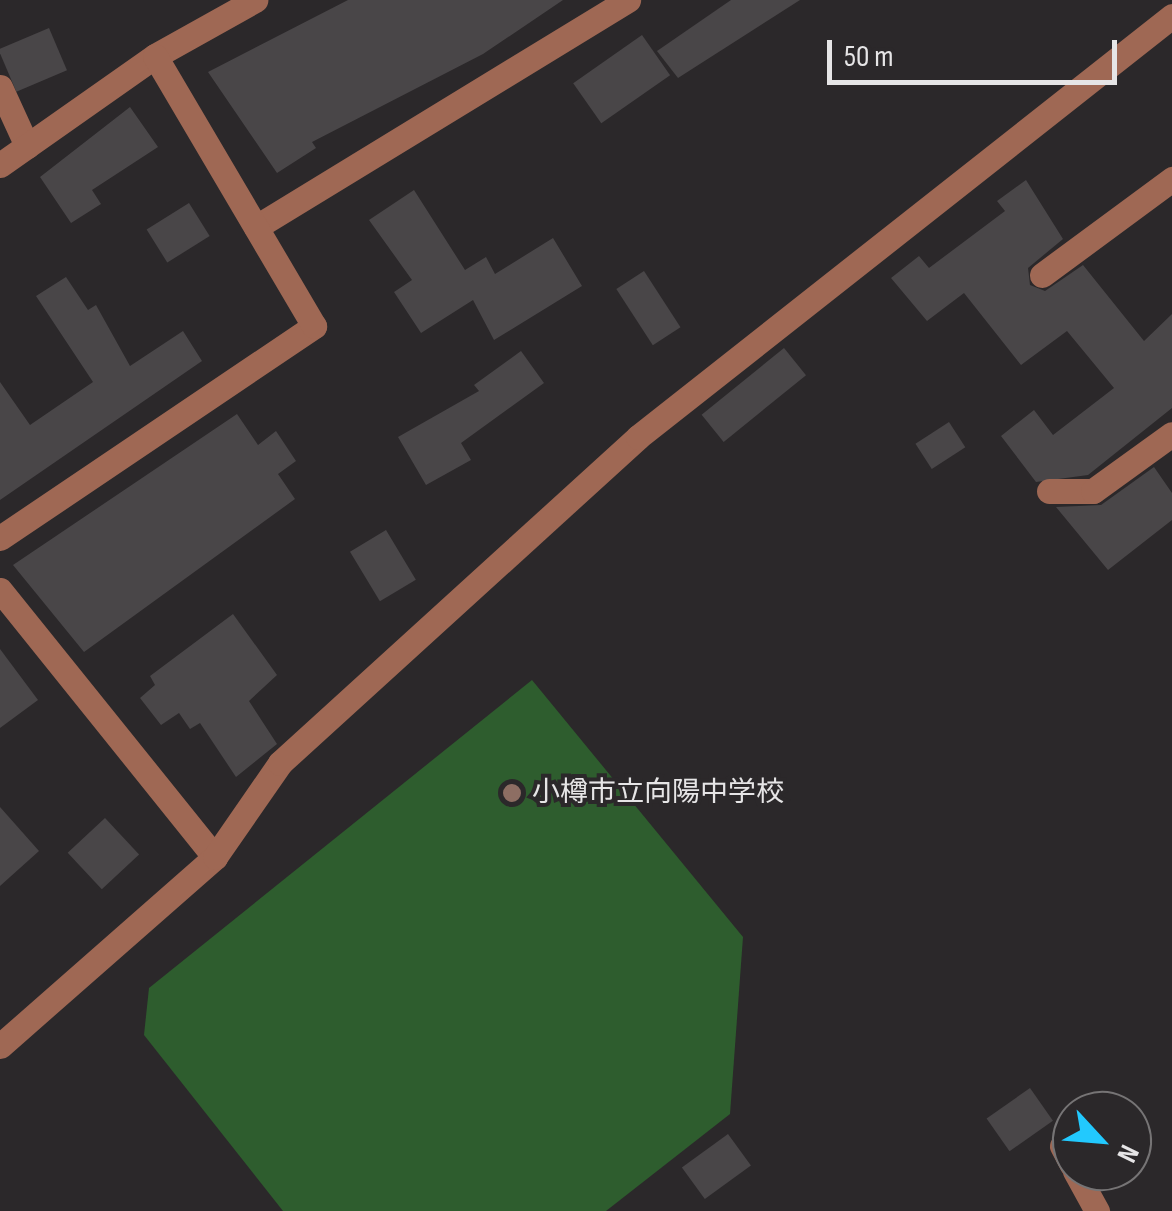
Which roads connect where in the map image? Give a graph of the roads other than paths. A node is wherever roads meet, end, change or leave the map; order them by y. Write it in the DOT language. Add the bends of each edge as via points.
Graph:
graph roads {
  1 [pos="255,0"];
  2 [pos="628,0"];
  3 [pos="1167,0"];
  4 [pos="225,7"];
  5 [pos="1172,13"];
  6 [pos="155,56"];
  7 [pos="0,87"];
  8 [pos="27,146"];
  9 [pos="0,165"];
  10 [pos="1172,179"];
  11 [pos="256,227"];
  12 [pos="1042,275"];
  13 [pos="1172,434"];
  14 [pos="1049,491"];
  15 [pos="0,538"];
  16 [pos="0,590"];
  17 [pos="214,857"];
  18 [pos="0,1046"];
  1 -- 4 [label="street"];
  2 -- 11 [label="street"];
  3 -- 5 [label="street"];
  4 -- 6 [label="street"];
  5 -- 17 [label="street" via="638,437 280,763"];
  6 -- 8 [label="street"];
  6 -- 11 [label="street"];
  7 -- 8 [label="street"];
  8 -- 9 [label="street"];
  10 -- 12 [label="street"];
  11 -- 15 [label="street" via="314,326"];
  13 -- 14 [label="street" via="1093,491"];
  16 -- 17 [label="street"];
  17 -- 18 [label="street"];
}
